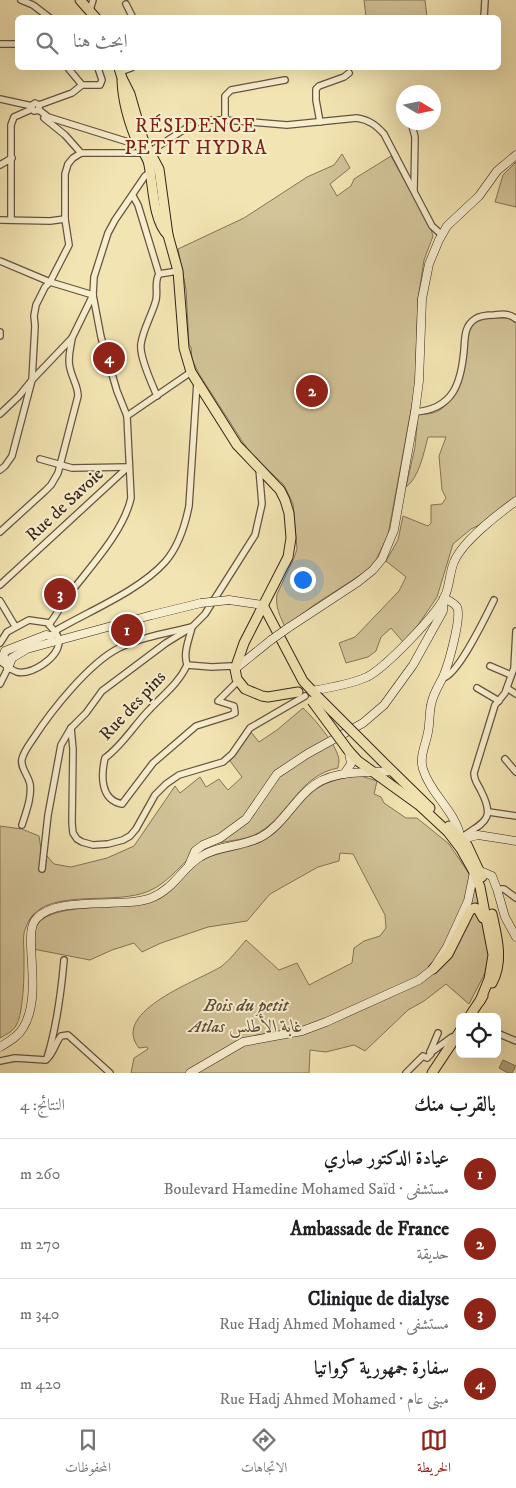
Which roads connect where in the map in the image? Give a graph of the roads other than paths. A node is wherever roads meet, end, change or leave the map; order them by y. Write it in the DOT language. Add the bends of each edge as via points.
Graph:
graph roads {
  1 [pos="21,0"];
  2 [pos="80,0"];
  3 [pos="93,0"];
  4 [pos="485,0"];
  5 [pos="126,4"];
  6 [pos="93,14"];
  7 [pos="46,15"];
  8 [pos="132,15"];
  9 [pos="484,15"];
  10 [pos="0,44"];
  11 [pos="15,44"];
  12 [pos="70,70"];
  13 [pos="99,70"];
  14 [pos="120,72"];
  15 [pos="349,73"];
  16 [pos="285,80"];
  17 [pos="82,85"];
  18 [pos="0,99"];
  19 [pos="36,108"];
  20 [pos="225,120"];
  21 [pos="320,122"];
  22 [pos="413,130"];
  23 [pos="144,150"];
  24 [pos="81,153"];
  25 [pos="516,155"];
  26 [pos="12,158"];
  27 [pos="0,165"];
  28 [pos="155,170"];
  29 [pos="414,192"];
  30 [pos="132,196"];
  31 [pos="65,218"];
  32 [pos="0,220"];
  33 [pos="11,220"];
  34 [pos="442,235"];
  35 [pos="0,262"];
  36 [pos="178,271"];
  37 [pos="159,274"];
  38 [pos="50,282"];
  39 [pos="93,295"];
  40 [pos="516,319"];
  41 [pos="0,332"];
  42 [pos="0,336"];
  43 [pos="72,338"];
  44 [pos="191,372"];
  45 [pos="32,380"];
  46 [pos="197,382"];
  47 [pos="157,396"];
  48 [pos="415,412"];
  49 [pos="0,414"];
  50 [pos="127,416"];
  51 [pos="40,459"];
  52 [pos="60,466"];
  53 [pos="128,466"];
  54 [pos="259,469"];
  55 [pos="0,470"];
  56 [pos="516,501"];
  57 [pos="0,532"];
  58 [pos="0,585"];
  59 [pos="271,592"];
  60 [pos="444,598"];
  61 [pos="494,600"];
  62 [pos="0,601"];
  63 [pos="262,608"];
  64 [pos="50,623"];
  65 [pos="254,623"];
  66 [pos="15,626"];
  67 [pos="275,626"];
  68 [pos="192,627"];
  69 [pos="516,631"];
  70 [pos="52,639"];
  71 [pos="0,643"];
  72 [pos="5,658"];
  73 [pos="515,662"];
  74 [pos="187,665"];
  75 [pos="490,666"];
  76 [pos="235,669"];
  77 [pos="511,675"];
  78 [pos="442,678"];
  79 [pos="238,681"];
  80 [pos="0,684"];
  81 [pos="477,688"];
  82 [pos="507,688"];
  83 [pos="516,694"];
  84 [pos="309,695"];
  85 [pos="499,701"];
  86 [pos="71,728"];
  87 [pos="349,751"];
  88 [pos="505,759"];
  89 [pos="382,761"];
  90 [pos="392,771"];
  91 [pos="373,772"];
  92 [pos="516,772"];
  93 [pos="344,774"];
  94 [pos="489,812"];
  95 [pos="516,816"];
  96 [pos="22,824"];
  97 [pos="516,841"];
  98 [pos="462,842"];
  99 [pos="42,869"];
  100 [pos="187,870"];
  101 [pos="477,872"];
  102 [pos="497,888"];
  103 [pos="516,898"];
  104 [pos="516,937"];
  105 [pos="492,944"];
  106 [pos="64,960"];
  107 [pos="433,969"];
  108 [pos="480,1001"];
  109 [pos="472,1013"];
  110 [pos="438,1033"];
  111 [pos="456,1035"];
  112 [pos="501,1035"];
  113 [pos="456,1037"];
  114 [pos="516,1041"];
  115 [pos="0,1047"];
  116 [pos="430,1052"];
  117 [pos="46,1060"];
  118 [pos="0,1061"];
  119 [pos="110,1073"];
  120 [pos="192,1073"];
  121 [pos="406,1073"];
  122 [pos="432,1073"];
  1 -- 7 [label="street" via="33,4"];
  2 -- 6 [label="main road"];
  3 -- 6 [label="street"];
  4 -- 9 [label="street"];
  5 -- 8 [label="street"];
  10 -- 11 [label="street"];
  12 -- 17 [label="street"];
  13 -- 17 [label="street" via="101,84"];
  14 -- 23 [label="main road" via="124,106 136,125"];
  15 -- 21 [label="street" via="316,89"];
  16 -- 20 [label="street" via="231,90 225,96"];
  17 -- 19 [label="street" via="72,93"];
  18 -- 19 [label="street"];
  19 -- 23 [label="street" via="48,117"];
  19 -- 24 [label="street"];
  19 -- 26 [label="street" via="12,120"];
  20 -- 21 [label="street" via="287,125"];
  20 -- 23 [label="street" via="200,121"];
  21 -- 29 [label="street" via="356,118 377,126"];
  22 -- 29 [label="street"];
  23 -- 24 [label="street"];
  23 -- 28 [label="main road"];
  24 -- 31 [label="street" via="68,164 65,174"];
  25 -- 34 [label="street"];
  26 -- 27 [label="street"];
  26 -- 33 [label="street"];
  28 -- 30 [label="street" via="140,183"];
  28 -- 36 [label="main road" via="160,220 168,235"];
  29 -- 34 [label="street" via="432,226"];
  30 -- 37 [label="street" via="138,205"];
  30 -- 39 [label="street" via="108,233 94,278"];
  31 -- 33 [label="street"];
  31 -- 38 [label="street" via="69,245"];
  32 -- 33 [label="street"];
  34 -- 48 [label="street" via="429,264 422,299"];
  35 -- 38 [label="street"];
  36 -- 37 [label="street"];
  36 -- 44 [label="main road" via="184,348"];
  37 -- 47 [label="street" via="152,317 140,348"];
  38 -- 39 [label="street"];
  38 -- 45 [label="street" via="36,305"];
  39 -- 43 [label="street"];
  39 -- 50 [label="street" via="101,337"];
  40 -- 48 [label="street" via="503,314 482,316 469,324 453,394 444,404"];
  41 -- 42 [label="street"];
  43 -- 45 [label="street"];
  43 -- 52 [label="street" via="69,362 78,396"];
  44 -- 46 [label="main road"];
  44 -- 47 [label="street"];
  45 -- 49 [label="street"];
  45 -- 55 [label="street" via="12,456"];
  46 -- 54 [label="main road" via="237,445"];
  46 -- 70 [label="street" via="189,506 177,544 149,576"];
  47 -- 50 [label="street"];
  48 -- 76 [label="street, bridge" via="394,530 382,559 358,582 271,640"];
  50 -- 53 [label="street"];
  51 -- 52 [label="street"];
  52 -- 53 [label="street"];
  52 -- 57 [label="street" via="51,485"];
  53 -- 58 [label="street, Rue de Savoie"];
  53 -- 64 [label="street" via="131,498 126,514"];
  54 -- 59 [label="main road" via="280,490 289,513 290,549"];
  54 -- 68 [label="street" via="262,504 255,535 205,614"];
  56 -- 60 [label="street" via="458,553"];
  59 -- 63 [label="main road"];
  59 -- 67 [label="main road" via="270,605"];
  60 -- 78 [label="street" via="455,604 458,611 452,651"];
  60 -- 84 [label="street" via="417,632 370,676"];
  60 -- 100 [label="street" via="443,611 413,665 384,704 363,723 277,774 246,819 195,851"];
  61 -- 78 [label="street" via="473,642 449,675"];
  62 -- 66 [label="street"];
  63 -- 65 [label="main road"];
  63 -- 67 [label="main road"];
  63 -- 70 [label="street, bridge" via="229,600 201,603"];
  64 -- 66 [label="street" via="29,620"];
  64 -- 70 [label="street"];
  65 -- 67 [label="main road" via="266,622"];
  65 -- 76 [label="main road"];
  66 -- 71 [label="street"];
  67 -- 84 [label="main road"];
  68 -- 74 [label="street, Rue des pins" via="186,648"];
  68 -- 86 [label="street" via="102,691"];
  68 -- 96 [label="street" via="118,649 92,668 71,690 43,724 21,761 30,785"];
  69 -- 73 [label="street"];
  70 -- 72 [label="street"];
  70 -- 72 [label="street" via="56,652 28,671 18,672"];
  72 -- 80 [label="street"];
  73 -- 77 [label="street"];
  74 -- 76 [label="street" via="231,666"];
  74 -- 79 [label="street, Rue des pins" via="172,687 104,758 104,793 112,801 122,804 153,763 196,726 235,712 234,706 218,701"];
  75 -- 77 [label="street"];
  76 -- 79 [label="main road"];
  77 -- 82 [label="street"];
  78 -- 98 [label="street" via="430,707 422,766 457,824"];
  79 -- 84 [label="main road" via="245,689 262,696"];
  81 -- 85 [label="street"];
  82 -- 83 [label="street"];
  82 -- 85 [label="street"];
  84 -- 86 [label="street" via="250,728 223,762 180,775 166,784 155,795 130,836 108,844 82,842 73,833"];
  84 -- 87 [label="main road, bridge"];
  84 -- 89 [label="main road, bridge"];
  85 -- 94 [label="street" via="474,776"];
  86 -- 99 [label="street" via="61,745 58,759"];
  87 -- 91 [label="main road"];
  87 -- 93 [label="street" via="351,764"];
  88 -- 92 [label="street"];
  89 -- 90 [label="main road"];
  89 -- 91 [label="street"];
  90 -- 91 [label="street"];
  90 -- 98 [label="main road"];
  91 -- 93 [label="street"];
  91 -- 98 [label="main road"];
  93 -- 100 [label="street" via="309,789 276,825 261,836 207,853"];
  94 -- 95 [label="street"];
  94 -- 98 [label="street" via="484,822"];
  97 -- 98 [label="street" via="481,838"];
  98 -- 101 [label="main road"];
  100 -- 115 [label="street" via="163,892 151,898 136,902 60,907 37,918 30,936 32,998 27,1019 16,1037"];
  101 -- 102 [label="street" via="492,876"];
  101 -- 105 [label="main road"];
  101 -- 107 [label="street" via="466,907"];
  101 -- 108 [label="main road" via="487,891 499,954 493,982"];
  102 -- 103 [label="street"];
  102 -- 104 [label="street" via="505,917"];
  105 -- 107 [label="main road" via="480,911 472,909 448,954"];
  105 -- 108 [label="main road" via="492,964"];
  106 -- 117 [label="street" via="59,1010"];
  107 -- 120 [label="street" via="415,983 326,1022 302,1031 243,1042"];
  108 -- 109 [label="main road"];
  110 -- 116 [label="street"];
  111 -- 116 [label="street"];
  112 -- 114 [label="street"];
  113 -- 122 [label="main road"];
  116 -- 121 [label="street" via="427,1058 423,1056"];
  117 -- 118 [label="street" via="15,1058"];
  117 -- 119 [label="street" via="61,1036 68,1035"];
}
